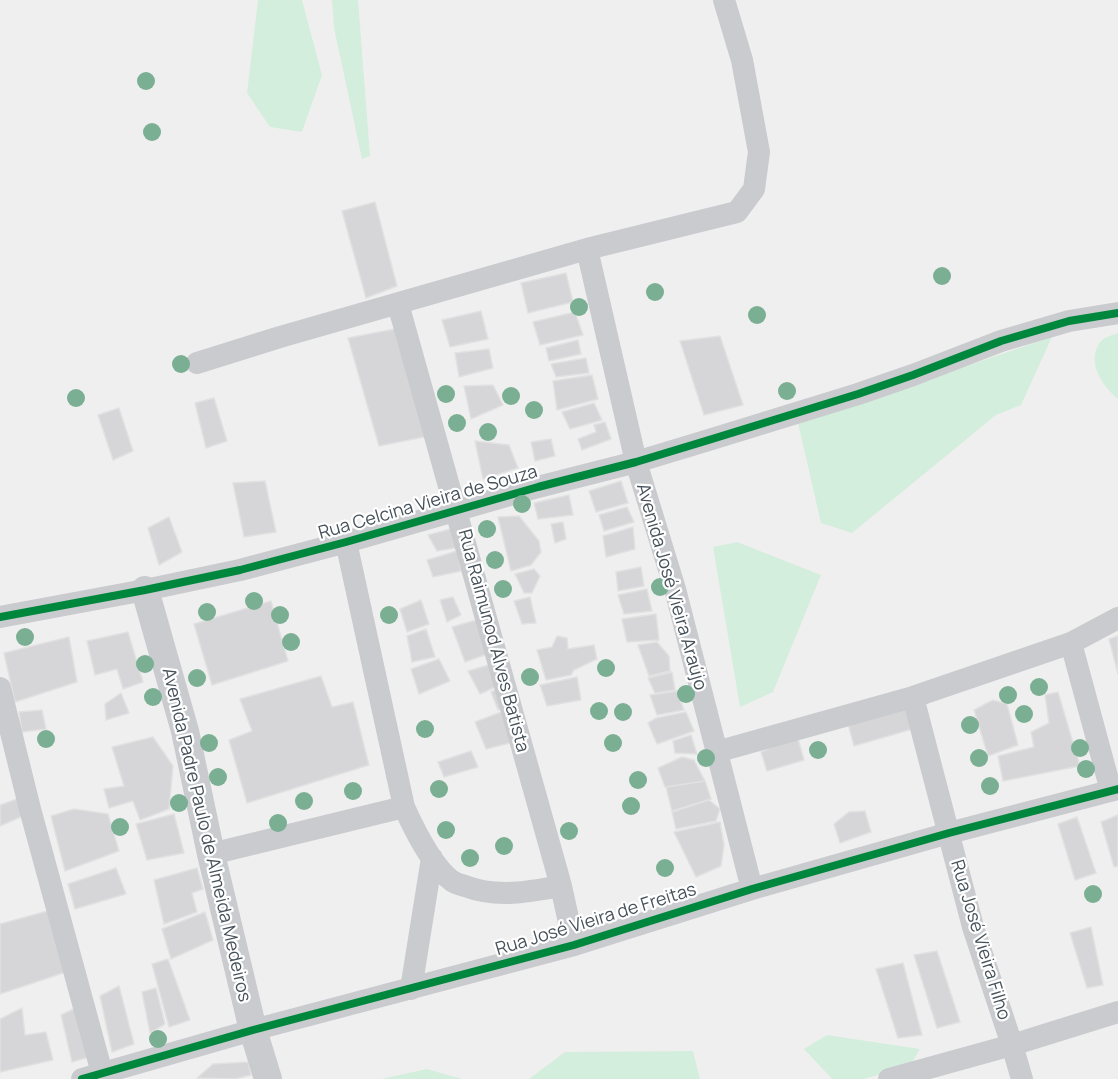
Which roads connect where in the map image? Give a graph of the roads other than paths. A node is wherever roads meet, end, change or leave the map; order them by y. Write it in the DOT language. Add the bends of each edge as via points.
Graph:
graph roads {
  1 [pos="724,0"];
  2 [pos="587,249"];
  3 [pos="398,304"];
  4 [pos="1118,314"];
  5 [pos="197,363"];
  6 [pos="636,462"];
  7 [pos="457,510"];
  8 [pos="345,542"];
  9 [pos="145,590"];
  10 [pos="0,617"];
  11 [pos="1118,618"];
  12 [pos="1071,643"];
  13 [pos="0,688"];
  14 [pos="913,697"];
  15 [pos="716,752"];
  16 [pos="1114,790"];
  17 [pos="404,807"];
  18 [pos="949,833"];
  19 [pos="211,854"];
  20 [pos="432,858"];
  21 [pos="561,886"];
  22 [pos="753,889"];
  23 [pos="574,945"];
  24 [pos="411,989"];
  25 [pos="1118,1012"];
  26 [pos="253,1030"];
  27 [pos="1012,1045"];
  28 [pos="92,1076"];
  29 [pos="268,1079"];
  30 [pos="889,1079"];
  31 [pos="1022,1079"];
  1 -- 2 [label="street" via="742,60 759,152 754,189 736,212"];
  2 -- 3 [label="street"];
  2 -- 6 [label="street, Avenida José Vieira Araújo"];
  3 -- 5 [label="street"];
  3 -- 7 [label="street, Rua Raimunod Alves Batista"];
  4 -- 6 [label="street, Rua Celcina Vieira de Souza" via="1069,321 1001,341 858,394"];
  6 -- 7 [label="street, Rua Celcina Vieira de Souza"];
  6 -- 15 [label="street, Avenida José Vieira Araújo" via="675,589"];
  7 -- 8 [label="street, Rua Celcina Vieira de Souza"];
  7 -- 21 [label="street, Rua Raimunod Alves Batista"];
  8 -- 9 [label="street, Rua Celcina Vieira de Souza"];
  8 -- 17 [label="street"];
  9 -- 10 [label="street, Rua Celcina Vieira de Souza"];
  9 -- 19 [label="street, Avenida Padre Paulo de Almeida Medeiros" via="185,731"];
  11 -- 12 [label="street"];
  12 -- 14 [label="street"];
  12 -- 16 [label="street"];
  13 -- 28 [label="street"];
  14 -- 15 [label="street"];
  14 -- 18 [label="street, Rua José Vieira Filho"];
  15 -- 22 [label="street, Avenida José Vieira Araújo"];
  16 -- 18 [label="street, Rua José Vieira de Freitas"];
  17 -- 19 [label="street"];
  17 -- 20 [label="street"];
  18 -- 22 [label="street, Rua José Vieira de Freitas"];
  18 -- 27 [label="street, Rua José Vieira Filho" via="973,927"];
  19 -- 26 [label="street, Avenida Padre Paulo de Almeida Medeiros"];
  20 -- 21 [label="street" via="452,881 474,889 509,894"];
  20 -- 24 [label="street"];
  21 -- 23 [label="street, Rua Raimunod Alves Batista"];
  22 -- 23 [label="street, Rua José Vieira de Freitas"];
  23 -- 24 [label="street, Rua José Vieira de Freitas"];
  24 -- 26 [label="street, Rua José Vieira de Freitas"];
  25 -- 27 [label="street"];
  26 -- 28 [label="street, Rua José Vieira de Freitas"];
  26 -- 29 [label="street, Avenida Padre Paulo de Almeida Medeiros"];
  27 -- 30 [label="street"];
  27 -- 31 [label="street, Rua José Vieira Filho"];
}
